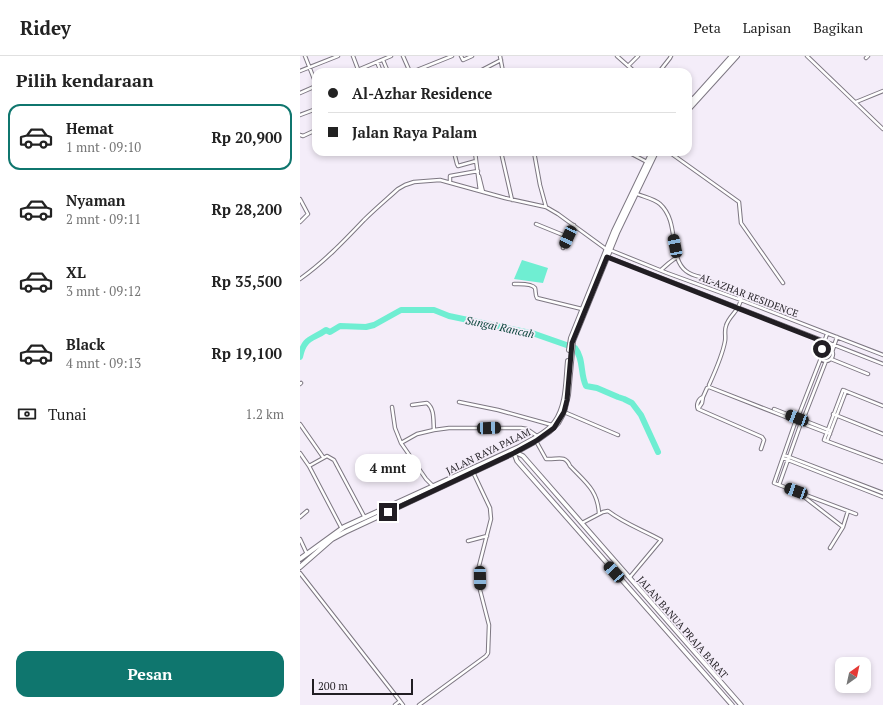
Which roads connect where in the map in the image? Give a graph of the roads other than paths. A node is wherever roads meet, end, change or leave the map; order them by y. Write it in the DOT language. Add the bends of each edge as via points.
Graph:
graph roads {
  1 [pos="305,56"];
  2 [pos="338,56"];
  3 [pos="353,56"];
  4 [pos="391,56"];
  5 [pos="403,56"];
  6 [pos="452,56"];
  7 [pos="461,56"];
  8 [pos="472,56"];
  9 [pos="500,56"];
  10 [pos="617,56"];
  11 [pos="638,56"];
  12 [pos="670,56"];
  13 [pos="732,56"];
  14 [pos="736,56"];
  15 [pos="807,56"];
  16 [pos="383,60"];
  17 [pos="502,60"];
  18 [pos="377,62"];
  19 [pos="628,66"];
  20 [pos="310,68"];
  21 [pos="358,68"];
  22 [pos="365,68"];
  23 [pos="379,68"];
  24 [pos="386,68"];
  25 [pos="409,68"];
  26 [pos="421,68"];
  27 [pos="486,68"];
  28 [pos="503,68"];
  29 [pos="630,68"];
  30 [pos="662,68"];
  31 [pos="300,71"];
  32 [pos="312,74"];
  33 [pos="312,87"];
  34 [pos="883,91"];
  35 [pos="300,93"];
  36 [pos="693,99"];
  37 [pos="855,102"];
  38 [pos="692,106"];
  39 [pos="312,110"];
  40 [pos="300,115"];
  41 [pos="883,129"];
  42 [pos="312,132"];
  43 [pos="300,135"];
  44 [pos="455,156"];
  45 [pos="475,156"];
  46 [pos="502,156"];
  47 [pos="535,156"];
  48 [pos="636,156"];
  49 [pos="650,156"];
  50 [pos="654,156"];
  51 [pos="675,156"];
  52 [pos="476,161"];
  53 [pos="647,162"];
  54 [pos="478,171"];
  55 [pos="450,182"];
  56 [pos="481,191"];
  57 [pos="634,192"];
  58 [pos="300,199"];
  59 [pos="512,200"];
  60 [pos="546,207"];
  61 [pos="300,222"];
  62 [pos="536,224"];
  63 [pos="574,225"];
  64 [pos="568,237"];
  65 [pos="563,248"];
  66 [pos="608,250"];
  67 [pos="607,257"];
  68 [pos="677,257"];
  69 [pos="661,270"];
  70 [pos="300,279"];
  71 [pos="596,281"];
  72 [pos="783,283"];
  73 [pos="514,284"];
  74 [pos="741,300"];
  75 [pos="747,302"];
  76 [pos="738,307"];
  77 [pos="582,309"];
  78 [pos="744,309"];
  79 [pos="827,334"];
  80 [pos="837,337"];
  81 [pos="824,342"];
  82 [pos="834,345"];
  83 [pos="571,346"];
  84 [pos="822,349"];
  85 [pos="570,352"];
  86 [pos="832,352"];
  87 [pos="883,355"];
  88 [pos="821,358"];
  89 [pos="831,359"];
  90 [pos="826,361"];
  91 [pos="883,364"];
  92 [pos="817,369"];
  93 [pos="822,371"];
  94 [pos="868,374"];
  95 [pos="709,385"];
  96 [pos="458,402"];
  97 [pos="412,406"];
  98 [pos="883,406"];
  99 [pos="392,407"];
  100 [pos="774,409"];
  101 [pos="564,412"];
  102 [pos="835,415"];
  103 [pos="797,420"];
  104 [pos="802,422"];
  105 [pos="300,424"];
  106 [pos="552,425"];
  107 [pos="434,430"];
  108 [pos="828,432"];
  109 [pos="883,434"];
  110 [pos="618,435"];
  111 [pos="537,438"];
  112 [pos="401,443"];
  113 [pos="521,447"];
  114 [pos="761,449"];
  115 [pos="300,453"];
  116 [pos="506,453"];
  117 [pos="514,453"];
  118 [pos="523,456"];
  119 [pos="783,457"];
  120 [pos="323,458"];
  121 [pos="504,458"];
  122 [pos="788,459"];
  123 [pos="517,461"];
  124 [pos="883,462"];
  125 [pos="309,466"];
  126 [pos="472,472"];
  127 [pos="779,485"];
  128 [pos="433,486"];
  129 [pos="796,491"];
  130 [pos="883,493"];
  131 [pos="883,497"];
  132 [pos="387,510"];
  133 [pos="307,511"];
  134 [pos="848,511"];
  135 [pos="599,514"];
  136 [pos="856,514"];
  137 [pos="300,517"];
  138 [pos="366,518"];
  139 [pos="582,524"];
  140 [pos="843,527"];
  141 [pos="342,529"];
  142 [pos="487,536"];
  143 [pos="300,539"];
  144 [pos="468,541"];
  145 [pos="830,548"];
  146 [pos="307,554"];
  147 [pos="300,559"];
  148 [pos="300,567"];
  149 [pos="300,574"];
  150 [pos="630,577"];
  151 [pos="400,701"];
  152 [pos="395,705"];
  153 [pos="403,705"];
  154 [pos="419,705"];
  155 [pos="732,705"];
  156 [pos="741,705"];
  1 -- 20 [label="street"];
  2 -- 20 [label="street"];
  3 -- 21 [label="street"];
  4 -- 16 [label="street"];
  5 -- 25 [label="street"];
  6 -- 26 [label="street"];
  7 -- 8 [label="street" via="463,60"];
  9 -- 17 [label="street"];
  10 -- 19 [label="street"];
  11 -- 19 [label="street"];
  12 -- 30 [label="street"];
  13 -- 36 [label="main road"];
  14 -- 38 [label="main road"];
  15 -- 37 [label="street"];
  16 -- 18 [label="street"];
  16 -- 24 [label="street"];
  17 -- 27 [label="street"];
  17 -- 28 [label="street"];
  18 -- 22 [label="street"];
  18 -- 23 [label="street"];
  19 -- 29 [label="street"];
  20 -- 31 [label="street"];
  20 -- 32 [label="street"];
  33 -- 35 [label="street"];
  34 -- 37 [label="street"];
  37 -- 41 [label="street"];
  39 -- 40 [label="street"];
  42 -- 43 [label="street"];
  44 -- 52 [label="street" via="458,166"];
  45 -- 52 [label="street"];
  46 -- 59 [label="street"];
  47 -- 60 [label="street"];
  48 -- 53 [label="street"];
  49 -- 53 [label="main road, JALAN RAYA PALAM"];
  50 -- 57 [label="main road, JALAN RAYA PALAM"];
  51 -- 72 [label="street" via="739,202 741,224"];
  52 -- 54 [label="street"];
  53 -- 57 [label="main road, JALAN RAYA PALAM"];
  54 -- 55 [label="street" via="450,176"];
  54 -- 56 [label="street"];
  55 -- 56 [label="street"];
  55 -- 70 [label="street" via="440,180 404,185"];
  56 -- 59 [label="street"];
  57 -- 66 [label="main road, JALAN RAYA PALAM"];
  57 -- 68 [label="street" via="655,200 668,213"];
  58 -- 61 [label="street" via="308,214"];
  59 -- 60 [label="street"];
  60 -- 63 [label="street, AL-AZHAR RESIDENCE"];
  62 -- 64 [label="street"];
  63 -- 64 [label="street"];
  63 -- 66 [label="street, AL-AZHAR RESIDENCE"];
  64 -- 65 [label="street"];
  66 -- 67 [label="main road, JALAN RAYA PALAM"];
  66 -- 69 [label="street, AL-AZHAR RESIDENCE"];
  66 -- 71 [label="main road, JALAN RAYA PALAM"];
  67 -- 71 [label="main road, JALAN RAYA PALAM"];
  67 -- 76 [label="street, AL-AZHAR RESIDENCE"];
  68 -- 69 [label="street"];
  68 -- 74 [label="street" via="686,271 732,290"];
  69 -- 74 [label="street, AL-AZHAR RESIDENCE"];
  71 -- 77 [label="main road, JALAN RAYA PALAM"];
  71 -- 83 [label="main road, JALAN RAYA PALAM"];
  73 -- 77 [label="street" via="533,286 537,298"];
  74 -- 75 [label="street, AL-AZHAR RESIDENCE"];
  74 -- 76 [label="street"];
  75 -- 78 [label="street"];
  75 -- 79 [label="street, AL-AZHAR RESIDENCE"];
  76 -- 78 [label="street, AL-AZHAR RESIDENCE"];
  76 -- 95 [label="street" via="726,324 725,342"];
  77 -- 83 [label="main road, JALAN RAYA PALAM"];
  78 -- 81 [label="street, AL-AZHAR RESIDENCE"];
  79 -- 80 [label="street, AL-AZHAR RESIDENCE"];
  79 -- 81 [label="street"];
  80 -- 82 [label="street"];
  80 -- 87 [label="street, AL-AZHAR RESIDENCE"];
  81 -- 82 [label="street, AL-AZHAR RESIDENCE"];
  81 -- 84 [label="street"];
  82 -- 86 [label="street"];
  82 -- 91 [label="street, AL-AZHAR RESIDENCE"];
  83 -- 85 [label="main road, JALAN RAYA PALAM"];
  84 -- 86 [label="street" via="828,348"];
  84 -- 88 [label="street" via="819,354"];
  85 -- 101 [label="main road, JALAN RAYA PALAM" via="568,395"];
  85 -- 106 [label="main road, JALAN RAYA PALAM" via="563,402"];
  86 -- 89 [label="street"];
  88 -- 90 [label="street"];
  88 -- 92 [label="street"];
  89 -- 90 [label="street"];
  89 -- 94 [label="street"];
  90 -- 93 [label="street"];
  92 -- 93 [label="street"];
  92 -- 103 [label="street"];
  93 -- 104 [label="street"];
  96 -- 106 [label="street"];
  97 -- 107 [label="street" via="427,403 430,405"];
  98 -- 102 [label="street" via="843,390"];
  99 -- 112 [label="street" via="395,428"];
  100 -- 103 [label="street"];
  101 -- 110 [label="street"];
  101 -- 111 [label="main road, JALAN RAYA PALAM" via="554,428"];
  102 -- 108 [label="street"];
  102 -- 109 [label="street"];
  103 -- 104 [label="street" via="800,424"];
  103 -- 104 [label="street" via="801,418"];
  103 -- 114 [label="street" via="707,388 697,404 698,409 762,437 764,440"];
  103 -- 119 [label="street"];
  104 -- 108 [label="street"];
  104 -- 122 [label="street"];
  105 -- 120 [label="street"];
  106 -- 111 [label="main road, JALAN RAYA PALAM"];
  107 -- 111 [label="street" via="512,427 526,429"];
  107 -- 112 [label="street" via="417,434"];
  108 -- 124 [label="street" via="824,440"];
  111 -- 113 [label="main road, JALAN RAYA PALAM"];
  111 -- 135 [label="street" via="546,459 567,459 596,496"];
  112 -- 128 [label="street"];
  113 -- 116 [label="main road, JALAN RAYA PALAM"];
  113 -- 117 [label="main road, JALAN RAYA PALAM"];
  113 -- 118 [label="street"];
  115 -- 125 [label="street"];
  116 -- 117 [label="street"];
  116 -- 128 [label="main road, JALAN RAYA PALAM"];
  117 -- 118 [label="street"];
  117 -- 121 [label="main road, JALAN RAYA PALAM"];
  117 -- 123 [label="street, JALAN BANUA PRAJA BARAT"];
  118 -- 139 [label="street, JALAN BANUA PRAJA BARAT"];
  119 -- 122 [label="street"];
  119 -- 127 [label="street" via="774,483"];
  120 -- 125 [label="street"];
  120 -- 138 [label="street" via="330,457 336,462"];
  121 -- 123 [label="street"];
  121 -- 126 [label="main road, JALAN RAYA PALAM"];
  122 -- 127 [label="street"];
  122 -- 130 [label="street"];
  122 -- 131 [label="street"];
  123 -- 155 [label="street, JALAN BANUA PRAJA BARAT"];
  125 -- 141 [label="street"];
  126 -- 132 [label="main road, JALAN RAYA PALAM"];
  126 -- 142 [label="street" via="490,508 491,520"];
  127 -- 129 [label="street"];
  128 -- 132 [label="main road, JALAN RAYA PALAM"];
  129 -- 134 [label="street"];
  129 -- 140 [label="street"];
  132 -- 138 [label="main road, JALAN RAYA PALAM"];
  132 -- 148 [label="main road, JALAN RAYA PALAM" via="332,539"];
  133 -- 137 [label="street"];
  134 -- 136 [label="street"];
  134 -- 140 [label="street"];
  135 -- 139 [label="street"];
  135 -- 150 [label="street" via="608,511 661,540"];
  138 -- 141 [label="main road, JALAN RAYA PALAM"];
  139 -- 150 [label="street, JALAN BANUA PRAJA BARAT"];
  140 -- 145 [label="street"];
  141 -- 146 [label="main road, JALAN RAYA PALAM"];
  142 -- 144 [label="street"];
  142 -- 154 [label="street" via="479,566 480,590 489,625 488,653"];
  143 -- 146 [label="street"];
  146 -- 147 [label="main road, JALAN RAYA PALAM"];
  149 -- 151 [label="street"];
  150 -- 156 [label="street, JALAN BANUA PRAJA BARAT"];
  151 -- 152 [label="street"];
  151 -- 153 [label="street"];
}
